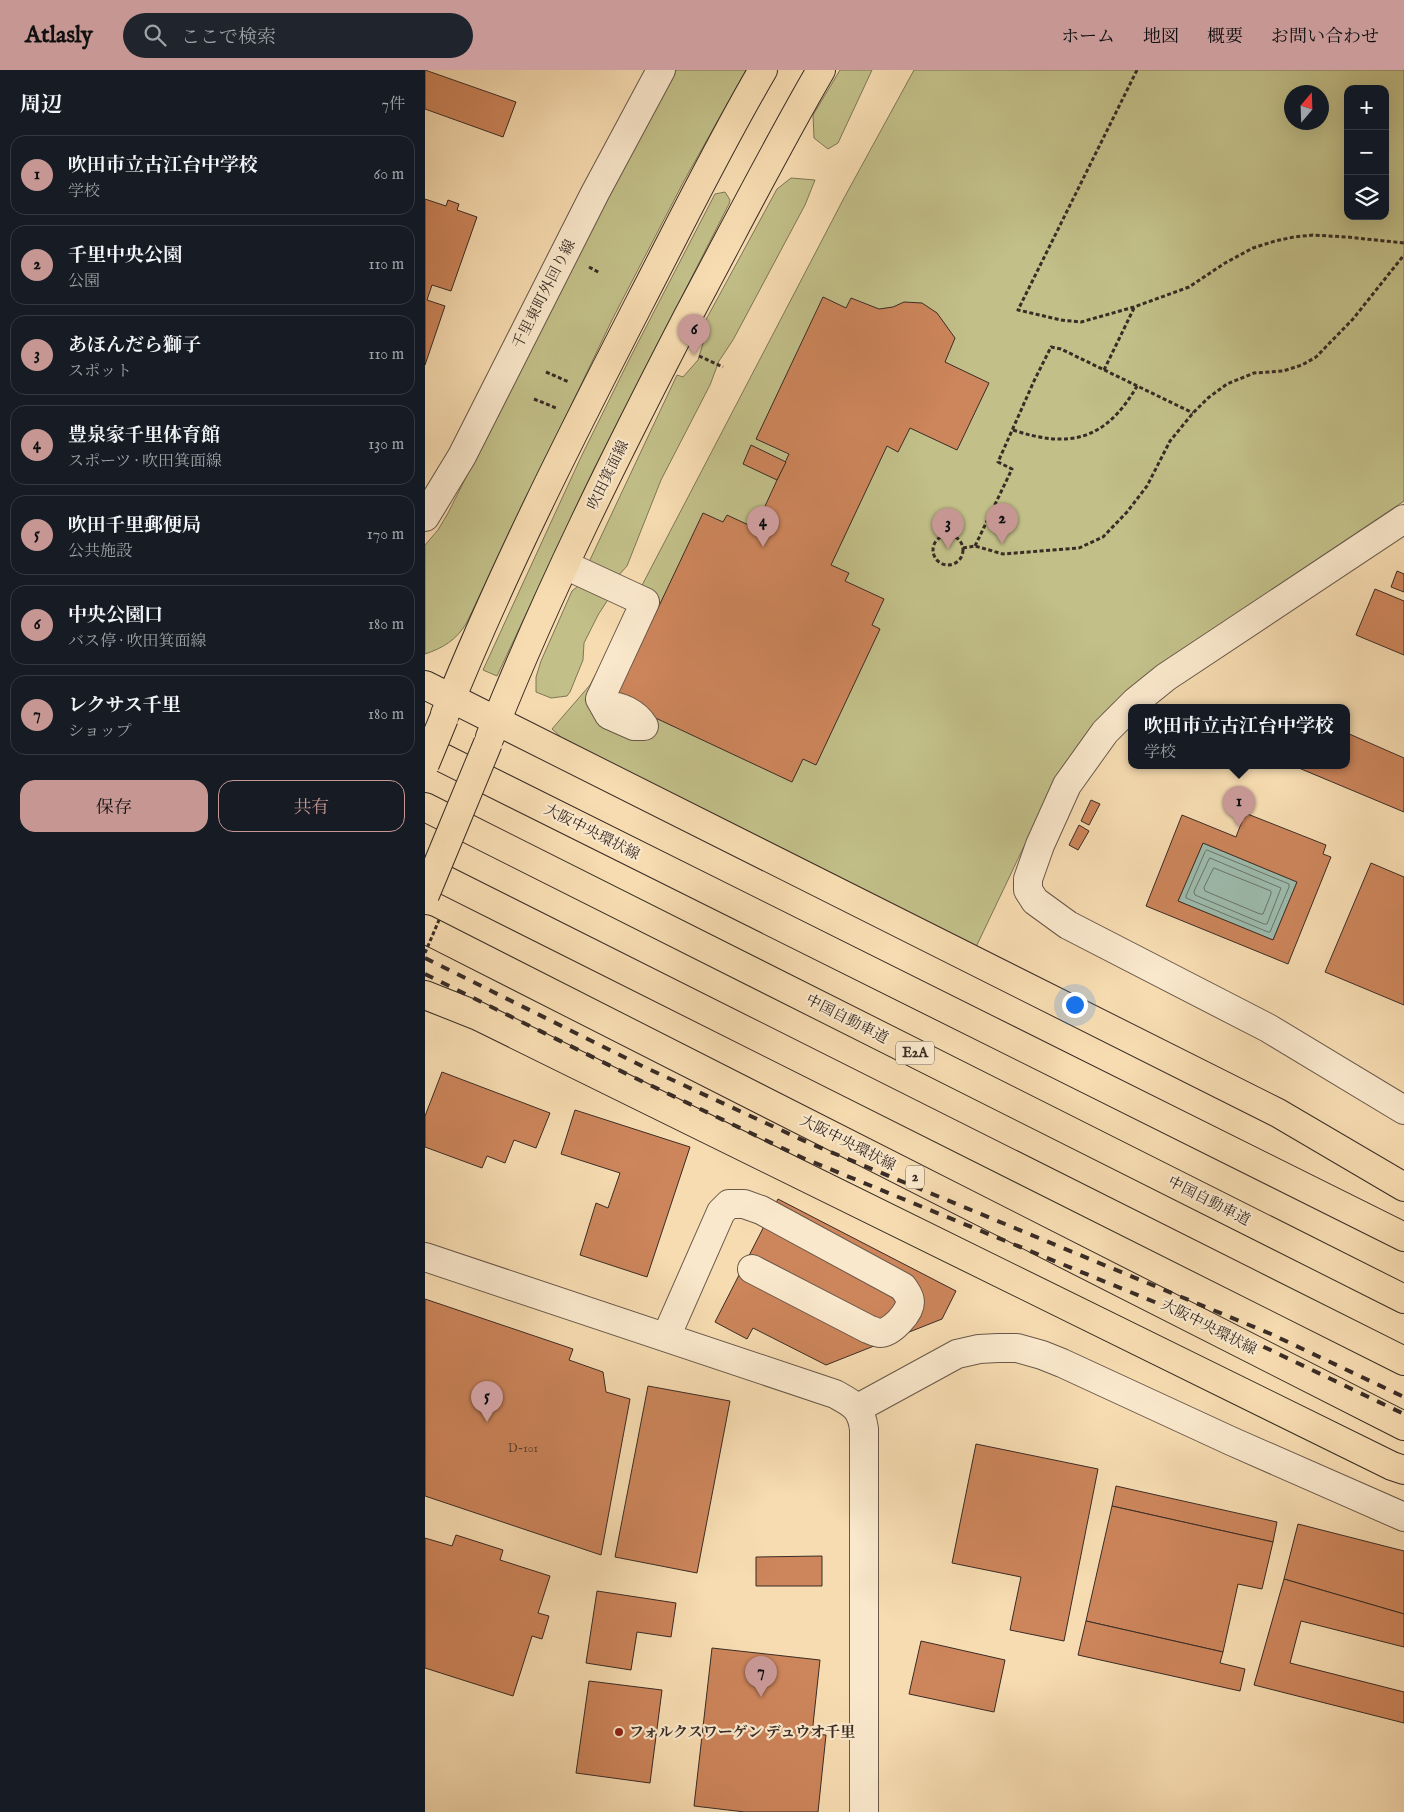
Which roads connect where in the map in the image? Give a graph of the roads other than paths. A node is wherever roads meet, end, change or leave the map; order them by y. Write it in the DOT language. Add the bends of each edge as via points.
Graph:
graph roads {
  1 [pos="661,70"];
  2 [pos="763,70"];
  3 [pos="821,70"];
  4 [pos="425,517"];
  5 [pos="1404,519"];
  6 [pos="565,565"];
  7 [pos="425,685"];
  8 [pos="1133,704"];
  9 [pos="605,706"];
  10 [pos="448,708"];
  11 [pos="1128,709"];
  12 [pos="492,732"];
  13 [pos="425,749"];
  14 [pos="425,764"];
  15 [pos="425,806"];
  16 [pos="425,870"];
  17 [pos="425,895"];
  18 [pos="425,929"];
  19 [pos="425,995"];
  20 [pos="1404,1110"];
  21 [pos="1404,1187"];
  22 [pos="1404,1237"];
  23 [pos="425,1257"];
  24 [pos="752,1269"];
  25 [pos="1404,1299"];
  26 [pos="666,1337"];
  27 [pos="1404,1361"];
  28 [pos="858,1408"];
  29 [pos="1404,1426"];
  30 [pos="1404,1470"];
  31 [pos="1404,1517"];
  32 [pos="864,1812"];
  1 -- 4 [label="street, 千里東町外回り線" via="595,192 466,448"];
  2 -- 10 [label="main road" via="585,409 463,668"];
  3 -- 6 [label="main road, 吹田箕面線" via="777,146 674,343"];
  5 -- 8 [label="street" via="1166,677"];
  6 -- 9 [label="street" via="645,602 602,692 600,702"];
  6 -- 12 [label="main road, 吹田箕面線"];
  7 -- 10 [label="main road"];
  10 -- 12 [label="main road"];
  10 -- 14 [label="main road, bridge"];
  11 -- 20 [label="street" via="1105,732 1067,785 1028,879 1035,901 1068,925 1268,1028"];
  12 -- 17 [label="main road, 吹田箕面線, bridge"];
  12 -- 21 [label="main road" via="1278,1113"];
  13 -- 22 [label="main road, 大阪中央環状線"];
  15 -- 25 [label="main road, 中国自動車道 / E2A"];
  16 -- 27 [label="main road"];
  18 -- 29 [label="main road, 大阪中央環状線 / 2"];
  19 -- 30 [label="main road" via="478,1016"];
  23 -- 26 [label="street"];
  24 -- 26 [label="street" via="880,1333 899,1322 910,1304 903,1287 761,1210 744,1204 729,1204 721,1212"];
  26 -- 28 [label="street" via="835,1394"];
  28 -- 31 [label="street" via="957,1354 1017,1348 1062,1363"];
  28 -- 32 [label="street" via="864,1429"];
}
